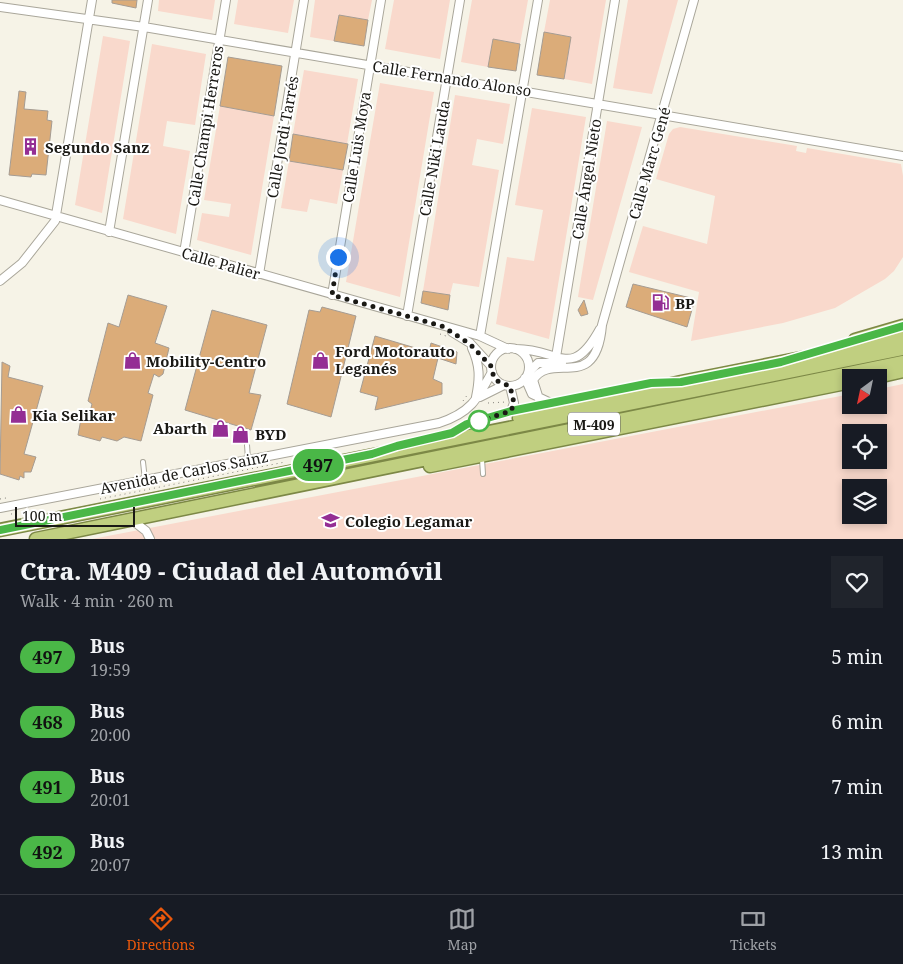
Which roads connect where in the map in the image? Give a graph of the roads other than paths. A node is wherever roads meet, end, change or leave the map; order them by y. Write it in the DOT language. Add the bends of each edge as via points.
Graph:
graph roads {
  1 [pos="92,0"];
  2 [pos="148,0"];
  3 [pos="226,0"];
  4 [pos="304,0"];
  5 [pos="381,0"];
  6 [pos="460,0"];
  7 [pos="538,0"];
  8 [pos="615,0"];
  9 [pos="694,0"];
  10 [pos="0,7"];
  11 [pos="90,18"];
  12 [pos="144,26"];
  13 [pos="219,39"];
  14 [pos="296,52"];
  15 [pos="370,64"];
  16 [pos="448,77"];
  17 [pos="523,90"];
  18 [pos="598,102"];
  19 [pos="663,113"];
  20 [pos="903,156"];
  21 [pos="0,200"];
  22 [pos="56,216"];
  23 [pos="109,232"];
  24 [pos="184,253"];
  25 [pos="259,274"];
  26 [pos="0,281"];
  27 [pos="332,295"];
  28 [pos="407,316"];
  29 [pos="602,325"];
  30 [pos="442,326"];
  31 [pos="903,326"];
  32 [pos="480,336"];
  33 [pos="903,338"];
  34 [pos="599,343"];
  35 [pos="470,344"];
  36 [pos="511,349"];
  37 [pos="903,349"];
  38 [pos="556,357"];
  39 [pos="781,362"];
  40 [pos="903,362"];
  41 [pos="491,369"];
  42 [pos="903,371"];
  43 [pos="888,374"];
  44 [pos="526,376"];
  45 [pos="903,377"];
  46 [pos="888,380"];
  47 [pos="681,382"];
  48 [pos="842,384"];
  49 [pos="507,386"];
  50 [pos="842,389"];
  51 [pos="539,399"];
  52 [pos="477,400"];
  53 [pos="551,403"];
  54 [pos="721,409"];
  55 [pos="511,411"];
  56 [pos="452,433"];
  57 [pos="248,445"];
  58 [pos="372,454"];
  59 [pos="482,457"];
  60 [pos="248,459"];
  61 [pos="143,462"];
  62 [pos="484,474"];
  63 [pos="145,480"];
  64 [pos="285,488"];
  65 [pos="0,508"];
  66 [pos="132,520"];
  67 [pos="0,530"];
  68 [pos="40,538"];
  69 [pos="150,539"];
  1 -- 11 [label="street"];
  2 -- 12 [label="street"];
  3 -- 13 [label="street, Calle Champi Herreros"];
  4 -- 14 [label="street, Calle Jordi Tarrés"];
  5 -- 15 [label="street, Calle Luis Moya"];
  6 -- 16 [label="street, Calle Niki Lauda"];
  7 -- 17 [label="street"];
  8 -- 18 [label="street, Calle Ángel Nieto"];
  9 -- 19 [label="street, Calle Marc Gené"];
  10 -- 11 [label="street, Calle Fernando Alonso"];
  11 -- 12 [label="street, Calle Fernando Alonso"];
  11 -- 22 [label="street"];
  12 -- 13 [label="street, Calle Fernando Alonso"];
  12 -- 23 [label="street"];
  13 -- 14 [label="street, Calle Fernando Alonso"];
  13 -- 24 [label="street, Calle Champi Herreros"];
  14 -- 15 [label="street, Calle Fernando Alonso"];
  14 -- 25 [label="street, Calle Jordi Tarrés"];
  15 -- 16 [label="street, Calle Fernando Alonso"];
  15 -- 27 [label="street, Calle Luis Moya"];
  16 -- 17 [label="street, Calle Fernando Alonso"];
  16 -- 28 [label="street, Calle Niki Lauda"];
  17 -- 18 [label="street, Calle Fernando Alonso"];
  17 -- 32 [label="street"];
  18 -- 19 [label="street, Calle Fernando Alonso"];
  18 -- 38 [label="street, Calle Ángel Nieto"];
  19 -- 20 [label="street, Calle Fernando Alonso"];
  19 -- 29 [label="street, Calle Marc Gené"];
  21 -- 22 [label="street, Calle Palier"];
  22 -- 23 [label="street, Calle Palier"];
  22 -- 26 [label="street" via="22,263"];
  23 -- 24 [label="street, Calle Palier"];
  24 -- 25 [label="street, Calle Palier"];
  25 -- 27 [label="street, Calle Palier"];
  27 -- 28 [label="street, Calle Palier"];
  28 -- 30 [label="street, Calle Palier"];
  29 -- 34 [label="street"];
  29 -- 38 [label="street, Calle Palier" via="584,354 568,360"];
  30 -- 32 [label="street, Calle Palier"];
  30 -- 35 [label="street, Calle Palier"];
  31 -- 39 [label="highway, M-409"];
  32 -- 36 [label="street, Calle Palier"];
  33 -- 39 [label="highway, M-409"];
  34 -- 44 [label="street" via="586,357 575,362 538,363"];
  34 -- 51 [label="street" via="597,351 585,365 549,369 537,374 533,380"];
  35 -- 41 [label="street, Calle Palier"];
  35 -- 52 [label="street" via="479,363"];
  36 -- 38 [label="street, Calle Palier" via="527,349"];
  36 -- 41 [label="street" via="496,354"];
  36 -- 44 [label="street" via="527,361"];
  37 -- 58 [label="highway, M-409" via="428,446"];
  39 -- 47 [label="highway, M-409"];
  40 -- 64 [label="highway, M-409"];
  41 -- 49 [label="street" via="499,382"];
  41 -- 52 [label="street, Avenida de Carlos Sainz"];
  42 -- 43 [label="highway"];
  44 -- 49 [label="street" via="516,385"];
  44 -- 51 [label="street" via="532,394"];
  45 -- 46 [label="highway"];
  47 -- 53 [label="lane" via="651,383"];
  47 -- 56 [label="highway, M-409"];
  48 -- 54 [label="highway, M-409"];
  49 -- 52 [label="street, Avenida de Carlos Sainz"];
  49 -- 55 [label="street" via="514,403"];
  50 -- 54 [label="highway, M-409" via="754,407"];
  51 -- 53 [label="street"];
  52 -- 60 [label="street, Avenida de Carlos Sainz" via="454,418 438,423"];
  53 -- 55 [label="lane"];
  54 -- 59 [label="highway, M-409"];
  55 -- 56 [label="street" via="467,424"];
  56 -- 58 [label="highway, M-409"];
  57 -- 60 [label="lane"];
  58 -- 67 [label="highway, M-409"];
  59 -- 62 [label="lane"];
  59 -- 64 [label="highway, M-409" via="334,484"];
  60 -- 63 [label="street, Avenida de Carlos Sainz"];
  61 -- 63 [label="lane"];
  63 -- 65 [label="street, Avenida de Carlos Sainz"];
  64 -- 66 [label="highway, M-409"];
  66 -- 68 [label="highway, M-409"];
  66 -- 69 [label="street" via="146,531"];
}
